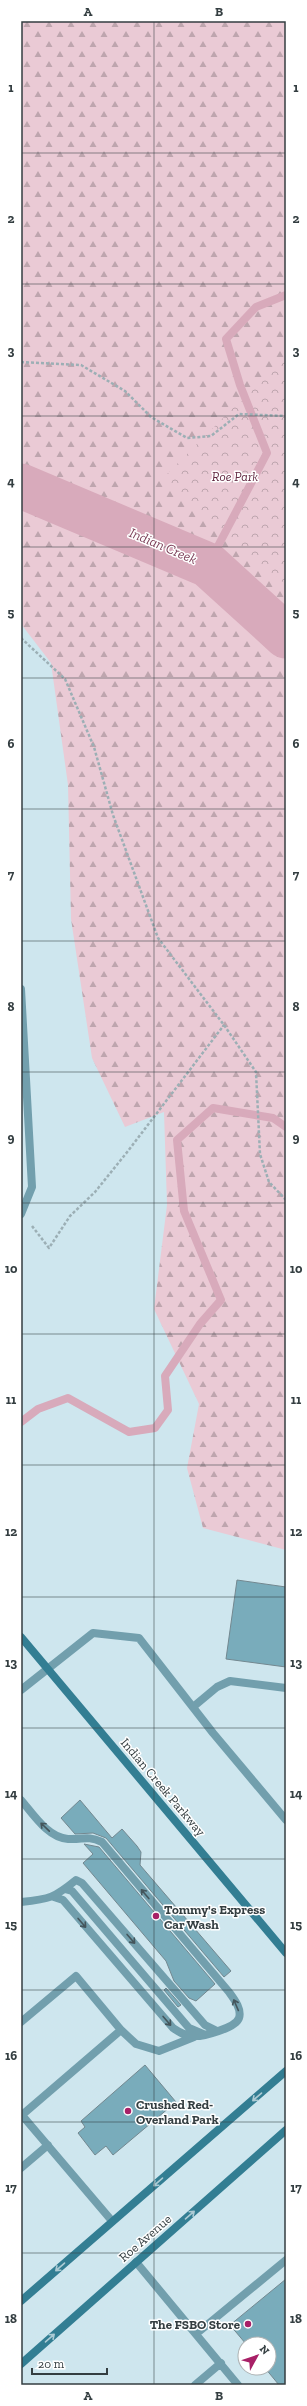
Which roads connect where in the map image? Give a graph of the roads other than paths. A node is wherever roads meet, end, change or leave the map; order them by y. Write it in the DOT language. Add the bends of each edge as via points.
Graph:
graph roads {
  1 [pos="21,989"];
  2 [pos="22,1214"];
  3 [pos="21,1637"];
  4 [pos="47,1668"];
  5 [pos="286,1688"];
  6 [pos="21,1690"];
  7 [pos="192,1707"];
  8 [pos="21,1800"];
  9 [pos="286,1820"];
  10 [pos="65,1889"];
  11 [pos="54,1897"];
  12 [pos="21,1902"];
  13 [pos="286,1952"];
  14 [pos="21,2022"];
  15 [pos="120,2030"];
  16 [pos="217,2031"];
  17 [pos="204,2034"];
  18 [pos="194,2037"];
  19 [pos="286,2071"];
  20 [pos="21,2114"];
  21 [pos="286,2130"];
  22 [pos="48,2145"];
  23 [pos="21,2168"];
  24 [pos="112,2221"];
  25 [pos="286,2260"];
  26 [pos="136,2262"];
  27 [pos="21,2301"];
  28 [pos="196,2334"];
  29 [pos="221,2363"];
  30 [pos="21,2364"];
  31 [pos="195,2385"];
  32 [pos="238,2385"];
  1 -- 2 [label="lane" via="32,1187"];
  3 -- 4 [label="main road, Indian Creek Parkway"];
  4 -- 6 [label="lane"];
  4 -- 7 [label="lane" via="94,1633 139,1638"];
  4 -- 13 [label="main road, Indian Creek Parkway"];
  5 -- 7 [label="lane" via="230,1681 217,1687"];
  7 -- 9 [label="lane"];
  16 -- 8 [label="lane, one-way" via="227,2028 239,2018 236,2002 102,1842 90,1837 58,1837 46,1829"];
  10 -- 11 [label="lane"];
  10 -- 16 [label="lane, one-way" via="76,1880 82,1883 204,2025"];
  10 -- 17 [label="lane" via="72,1891 189,2028"];
  11 -- 12 [label="lane"];
  11 -- 18 [label="lane, one-way" via="63,1900 173,2028 186,2036"];
  14 -- 15 [label="lane" via="76,1976"];
  15 -- 18 [label="lane" via="136,2044 159,2051"];
  15 -- 20 [label="lane"];
  16 -- 17 [label="lane"];
  17 -- 18 [label="lane"];
  19 -- 24 [label="main road, one-way"];
  20 -- 22 [label="lane"];
  26 -- 21 [label="main road, Roe Avenue, one-way"];
  22 -- 23 [label="lane"];
  22 -- 24 [label="lane"];
  24 -- 27 [label="main road, one-way"];
  25 -- 28 [label="lane"];
  26 -- 28 [label="lane"];
  30 -- 26 [label="main road, Roe Avenue, one-way"];
  28 -- 29 [label="lane"];
  29 -- 31 [label="lane"];
  29 -- 32 [label="lane"];
}
